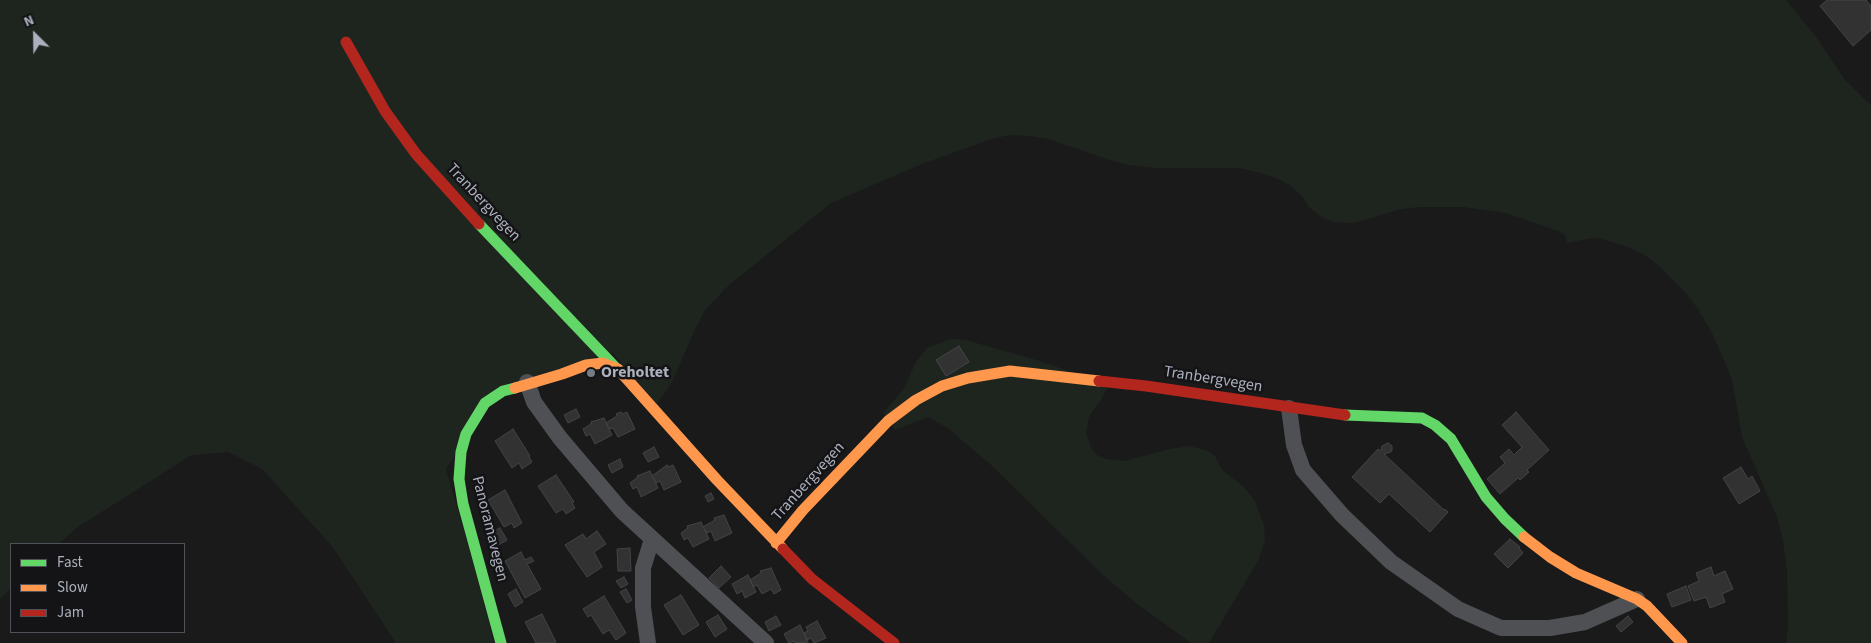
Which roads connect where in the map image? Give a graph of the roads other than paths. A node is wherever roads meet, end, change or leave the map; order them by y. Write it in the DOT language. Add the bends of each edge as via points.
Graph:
graph roads {
  1 [pos="346,42"];
  2 [pos="603,363"];
  3 [pos="618,369"];
  4 [pos="527,382"];
  5 [pos="1289,408"];
  6 [pos="652,539"];
  7 [pos="776,543"];
  8 [pos="1637,598"];
  9 [pos="887,642"];
  10 [pos="501,643"];
  11 [pos="648,643"];
  12 [pos="766,643"];
  13 [pos="1682,643"];
  1 -- 3 [label="street, Tranbergvegen" via="385,111 416,154 462,207"];
  2 -- 3 [label="street, Tranbergvegen"];
  2 -- 4 [label="street, Panoramavegen"];
  3 -- 7 [label="street, Tranbergvegen"];
  4 -- 6 [label="street" via="534,402 560,438 622,511"];
  4 -- 10 [label="street, Panoramavegen" via="503,390 485,403 466,434 461,452 459,480 463,504"];
  5 -- 7 [label="street, Tranbergvegen" via="1146,386 1010,371 968,378 942,386 888,421"];
  5 -- 8 [label="street, Tranbergvegen" via="1340,416 1422,418 1451,438 1486,497 1528,541 1576,573"];
  5 -- 8 [label="street" via="1294,445 1303,470 1342,516 1391,562 1458,609 1501,628 1550,628 1585,622"];
  6 -- 11 [label="street" via="643,568 643,607"];
  6 -- 12 [label="street"];
  7 -- 9 [label="street, Tranbergvegen" via="812,579"];
  8 -- 13 [label="street"];
}
